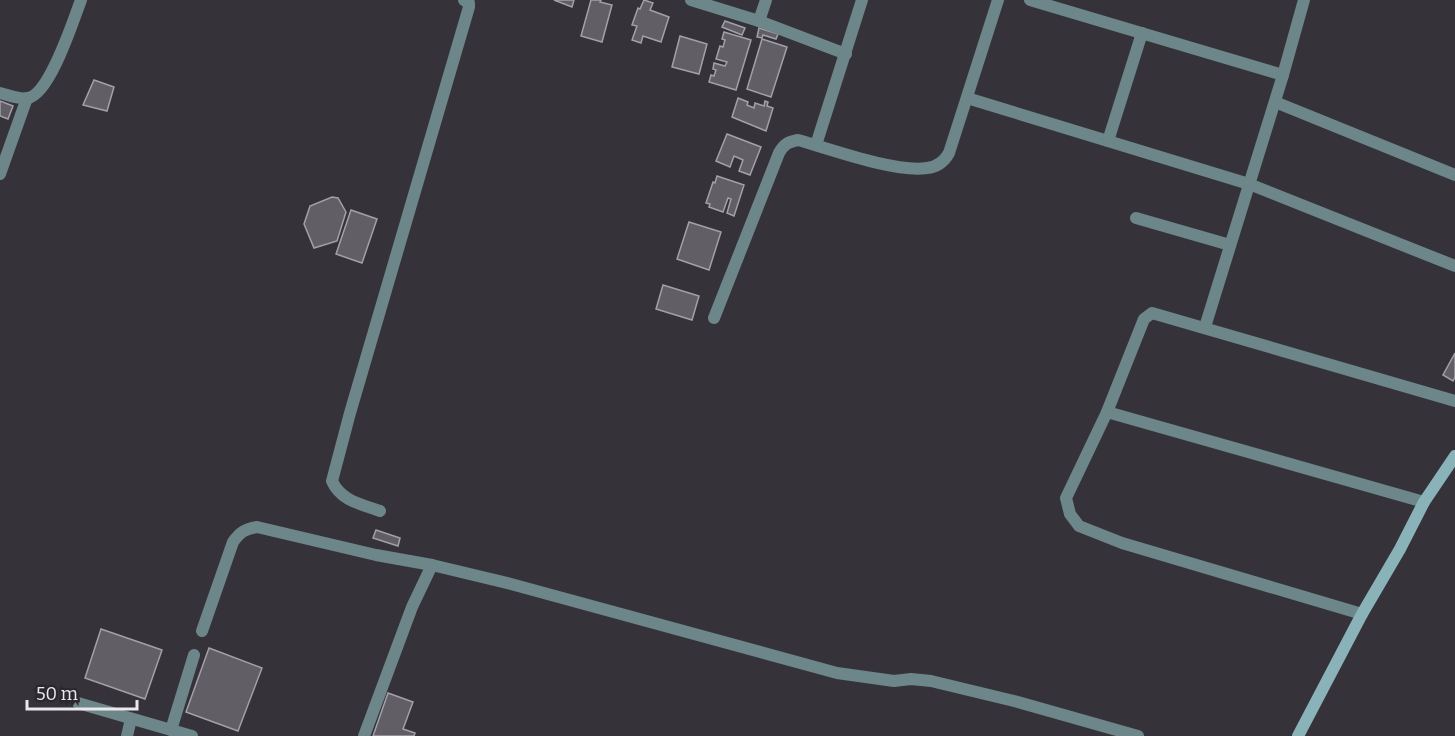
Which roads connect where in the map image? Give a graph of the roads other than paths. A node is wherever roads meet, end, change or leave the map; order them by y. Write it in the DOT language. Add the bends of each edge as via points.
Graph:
graph roads {
  1 [pos="81,0"];
  2 [pos="464,0"];
  3 [pos="691,0"];
  4 [pos="766,0"];
  5 [pos="862,0"];
  6 [pos="998,0"];
  7 [pos="1030,0"];
  8 [pos="1304,0"];
  9 [pos="759,21"];
  10 [pos="1142,33"];
  11 [pos="846,54"];
  12 [pos="1283,75"];
  13 [pos="0,93"];
  14 [pos="27,98"];
  15 [pos="967,98"];
  16 [pos="1275,102"];
  17 [pos="1108,141"];
  18 [pos="816,145"];
  19 [pos="0,174"];
  20 [pos="1455,175"];
  21 [pos="1249,184"];
  22 [pos="1137,218"];
  23 [pos="1230,245"];
  24 [pos="1454,262"];
  25 [pos="714,318"];
  26 [pos="1205,327"];
  27 [pos="1455,401"];
  28 [pos="1107,412"];
  29 [pos="1455,456"];
  30 [pos="1424,502"];
  31 [pos="380,512"];
  32 [pos="432,565"];
  33 [pos="1362,614"];
  34 [pos="202,631"];
  35 [pos="194,655"];
  36 [pos="78,703"];
  37 [pos="132,718"];
  38 [pos="171,730"];
  39 [pos="127,736"];
  40 [pos="192,736"];
  41 [pos="364,736"];
  42 [pos="1138,736"];
  43 [pos="1298,736"];
  1 -- 14 [label="street" via="50,75 37,94"];
  2 -- 31 [label="street" via="469,7 332,481 345,498"];
  3 -- 9 [label="street"];
  4 -- 9 [label="street"];
  5 -- 11 [label="street"];
  6 -- 15 [label="street"];
  7 -- 10 [label="street"];
  8 -- 12 [label="street"];
  9 -- 11 [label="street"];
  10 -- 12 [label="street"];
  10 -- 17 [label="street"];
  11 -- 18 [label="street"];
  12 -- 16 [label="street"];
  13 -- 14 [label="street"];
  14 -- 19 [label="street"];
  15 -- 17 [label="street"];
  15 -- 18 [label="street" via="950,153 946,160 932,167 898,167"];
  16 -- 20 [label="street"];
  16 -- 21 [label="street"];
  17 -- 21 [label="street"];
  18 -- 25 [label="street" via="798,140 783,146"];
  21 -- 23 [label="street"];
  21 -- 24 [label="street"];
  22 -- 23 [label="street"];
  23 -- 26 [label="street"];
  26 -- 27 [label="street"];
  26 -- 28 [label="street" via="1147,315"];
  28 -- 30 [label="street"];
  28 -- 33 [label="street" via="1066,498 1070,514 1079,526 1122,543"];
  29 -- 30 [label="main road"];
  30 -- 33 [label="main road"];
  32 -- 34 [label="street" via="257,527 246,529 233,542"];
  32 -- 41 [label="street" via="412,607"];
  32 -- 42 [label="street" via="837,673 894,681 931,681"];
  33 -- 43 [label="main road"];
  35 -- 38 [label="street"];
  36 -- 37 [label="street"];
  37 -- 38 [label="street"];
  37 -- 39 [label="street"];
  38 -- 40 [label="street"];
}
